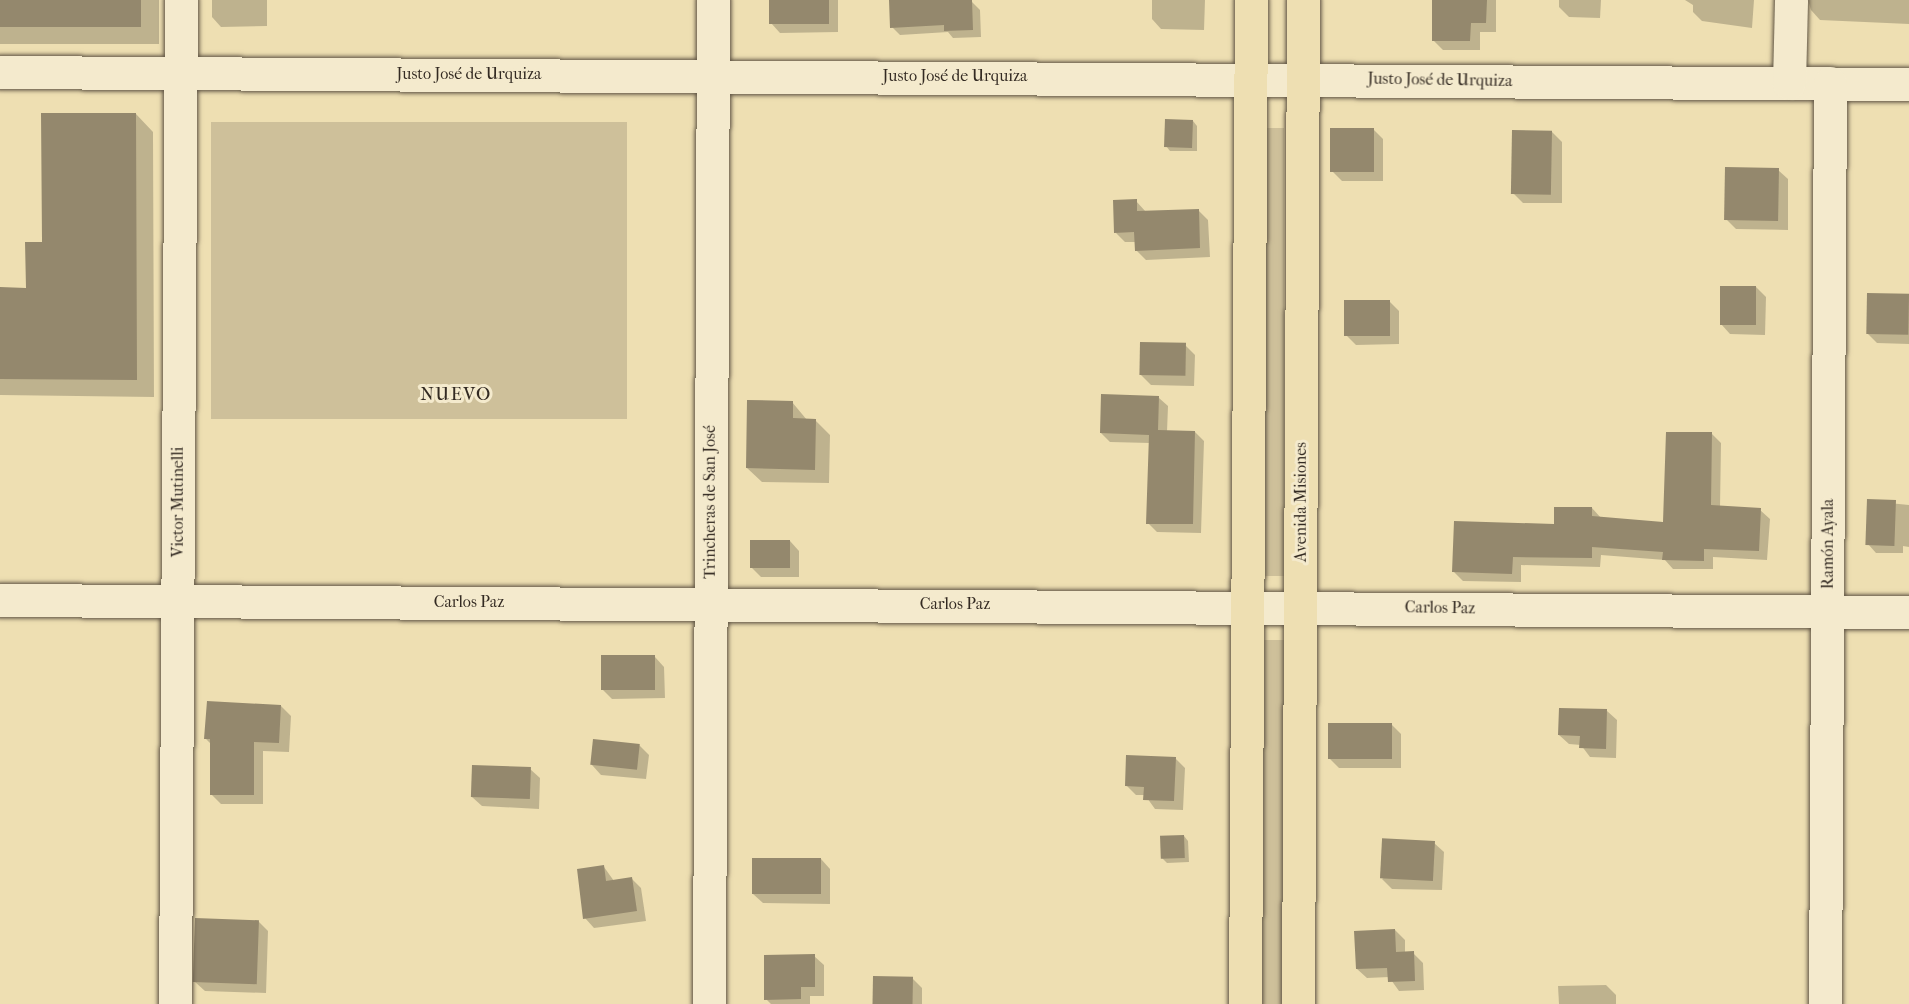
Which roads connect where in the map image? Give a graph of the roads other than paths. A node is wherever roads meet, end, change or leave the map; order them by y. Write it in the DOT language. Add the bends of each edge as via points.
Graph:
graph roads {
  1 [pos="181,0"];
  2 [pos="713,0"];
  3 [pos="1251,0"];
  4 [pos="1303,0"];
  5 [pos="1791,0"];
  6 [pos="0,72"];
  7 [pos="181,74"];
  8 [pos="712,74"];
  9 [pos="1250,78"];
  10 [pos="1303,78"];
  11 [pos="1789,83"];
  12 [pos="1830,83"];
  13 [pos="1909,84"];
  14 [pos="0,600"];
  15 [pos="178,602"];
  16 [pos="710,602"];
  17 [pos="1248,606"];
  18 [pos="1300,606"];
  19 [pos="1828,612"];
  20 [pos="1909,612"];
  21 [pos="175,1004"];
  22 [pos="709,1004"];
  23 [pos="1245,1004"];
  24 [pos="1298,1004"];
  25 [pos="1825,1004"];
  1 -- 7 [label="street, Victor Mutinelli"];
  2 -- 8 [label="street, Trincheras de San José"];
  3 -- 9 [label="main road"];
  4 -- 10 [label="main road, Avenida Misiones"];
  5 -- 11 [label="street"];
  6 -- 7 [label="street, Justo José de Urquiza"];
  7 -- 8 [label="street, Justo José de Urquiza"];
  7 -- 15 [label="street, Victor Mutinelli"];
  8 -- 9 [label="street, Justo José de Urquiza"];
  8 -- 16 [label="street, Trincheras de San José"];
  9 -- 10 [label="street, Justo José de Urquiza"];
  9 -- 17 [label="main road"];
  10 -- 11 [label="street, Justo José de Urquiza"];
  10 -- 18 [label="main road, Avenida Misiones"];
  11 -- 12 [label="street, Justo José de Urquiza"];
  12 -- 13 [label="street, Justo José de Urquiza"];
  12 -- 19 [label="street, Ramón Ayala"];
  14 -- 15 [label="street, Carlos Paz"];
  15 -- 16 [label="street, Carlos Paz"];
  15 -- 21 [label="street, Victor Mutinelli"];
  16 -- 17 [label="street, Carlos Paz"];
  16 -- 22 [label="street, Trincheras de San José"];
  17 -- 18 [label="street, Carlos Paz"];
  17 -- 23 [label="main road"];
  18 -- 19 [label="street, Carlos Paz"];
  18 -- 24 [label="main road, Avenida Misiones"];
  19 -- 20 [label="street, Carlos Paz"];
  19 -- 25 [label="street, Ramón Ayala"];
}
